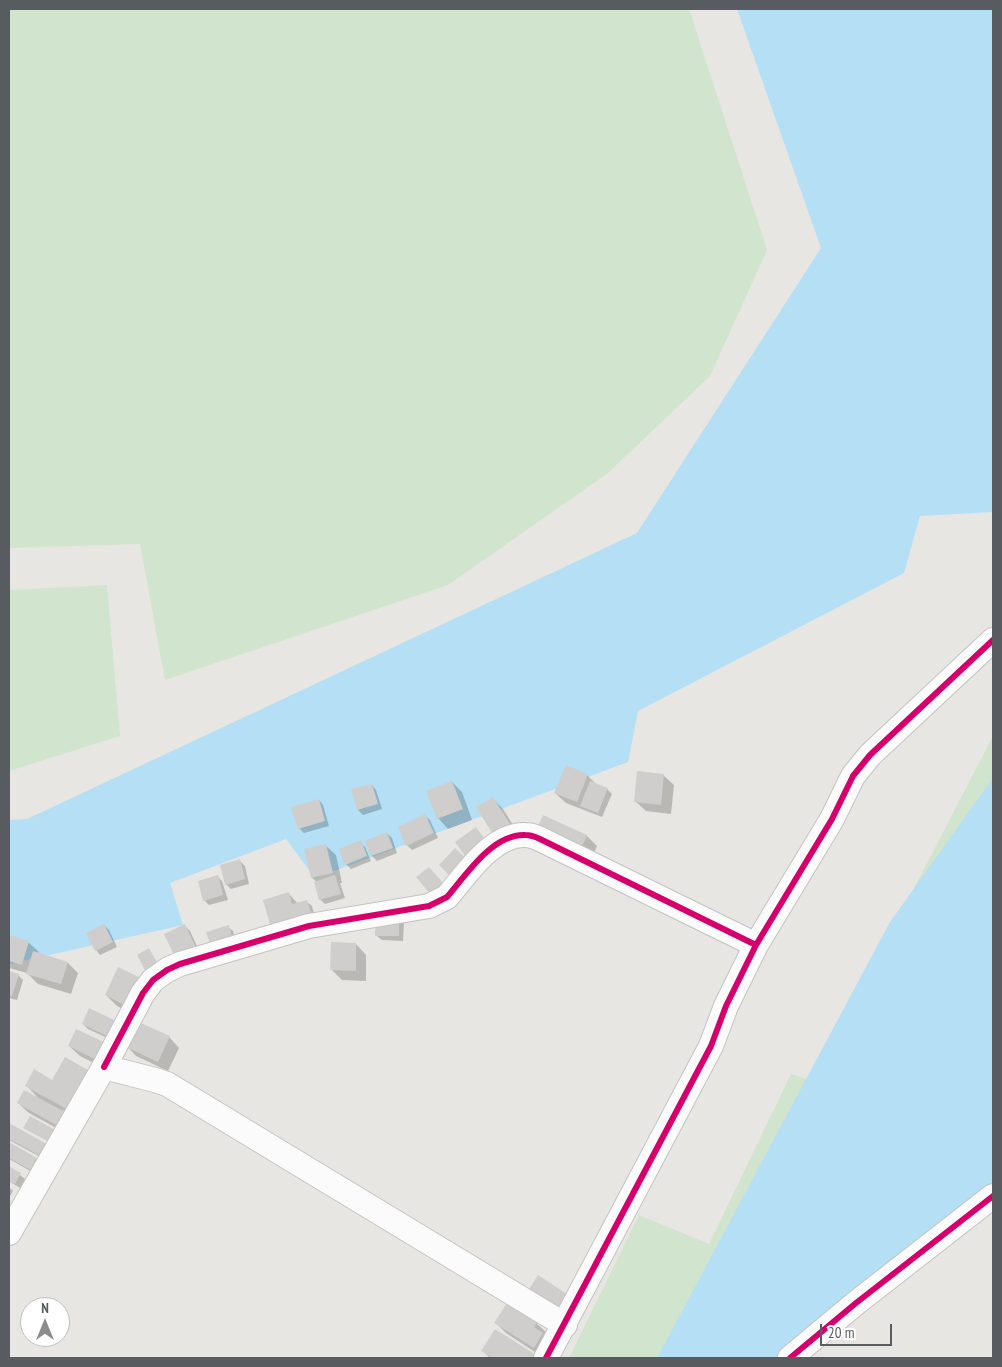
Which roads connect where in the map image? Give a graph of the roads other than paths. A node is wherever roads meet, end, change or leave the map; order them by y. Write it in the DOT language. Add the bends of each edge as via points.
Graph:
graph roads {
  1 [pos="993,640"];
  2 [pos="756,945"];
  3 [pos="104,1067"];
  4 [pos="993,1196"];
  5 [pos="9,1233"];
  6 [pos="565,1325"];
  7 [pos="546,1358"];
  8 [pos="790,1358"];
  1 -- 2 [label="street" via="870,755 853,776 832,819"];
  2 -- 3 [label="street" via="540,839 514,836 490,848 447,897 429,906 309,926 167,970 143,993"];
  2 -- 6 [label="street" via="726,1006 711,1046"];
  3 -- 5 [label="street"];
  3 -- 6 [label="street" via="167,1084"];
  4 -- 8 [label="street"];
  6 -- 7 [label="street"];
}
